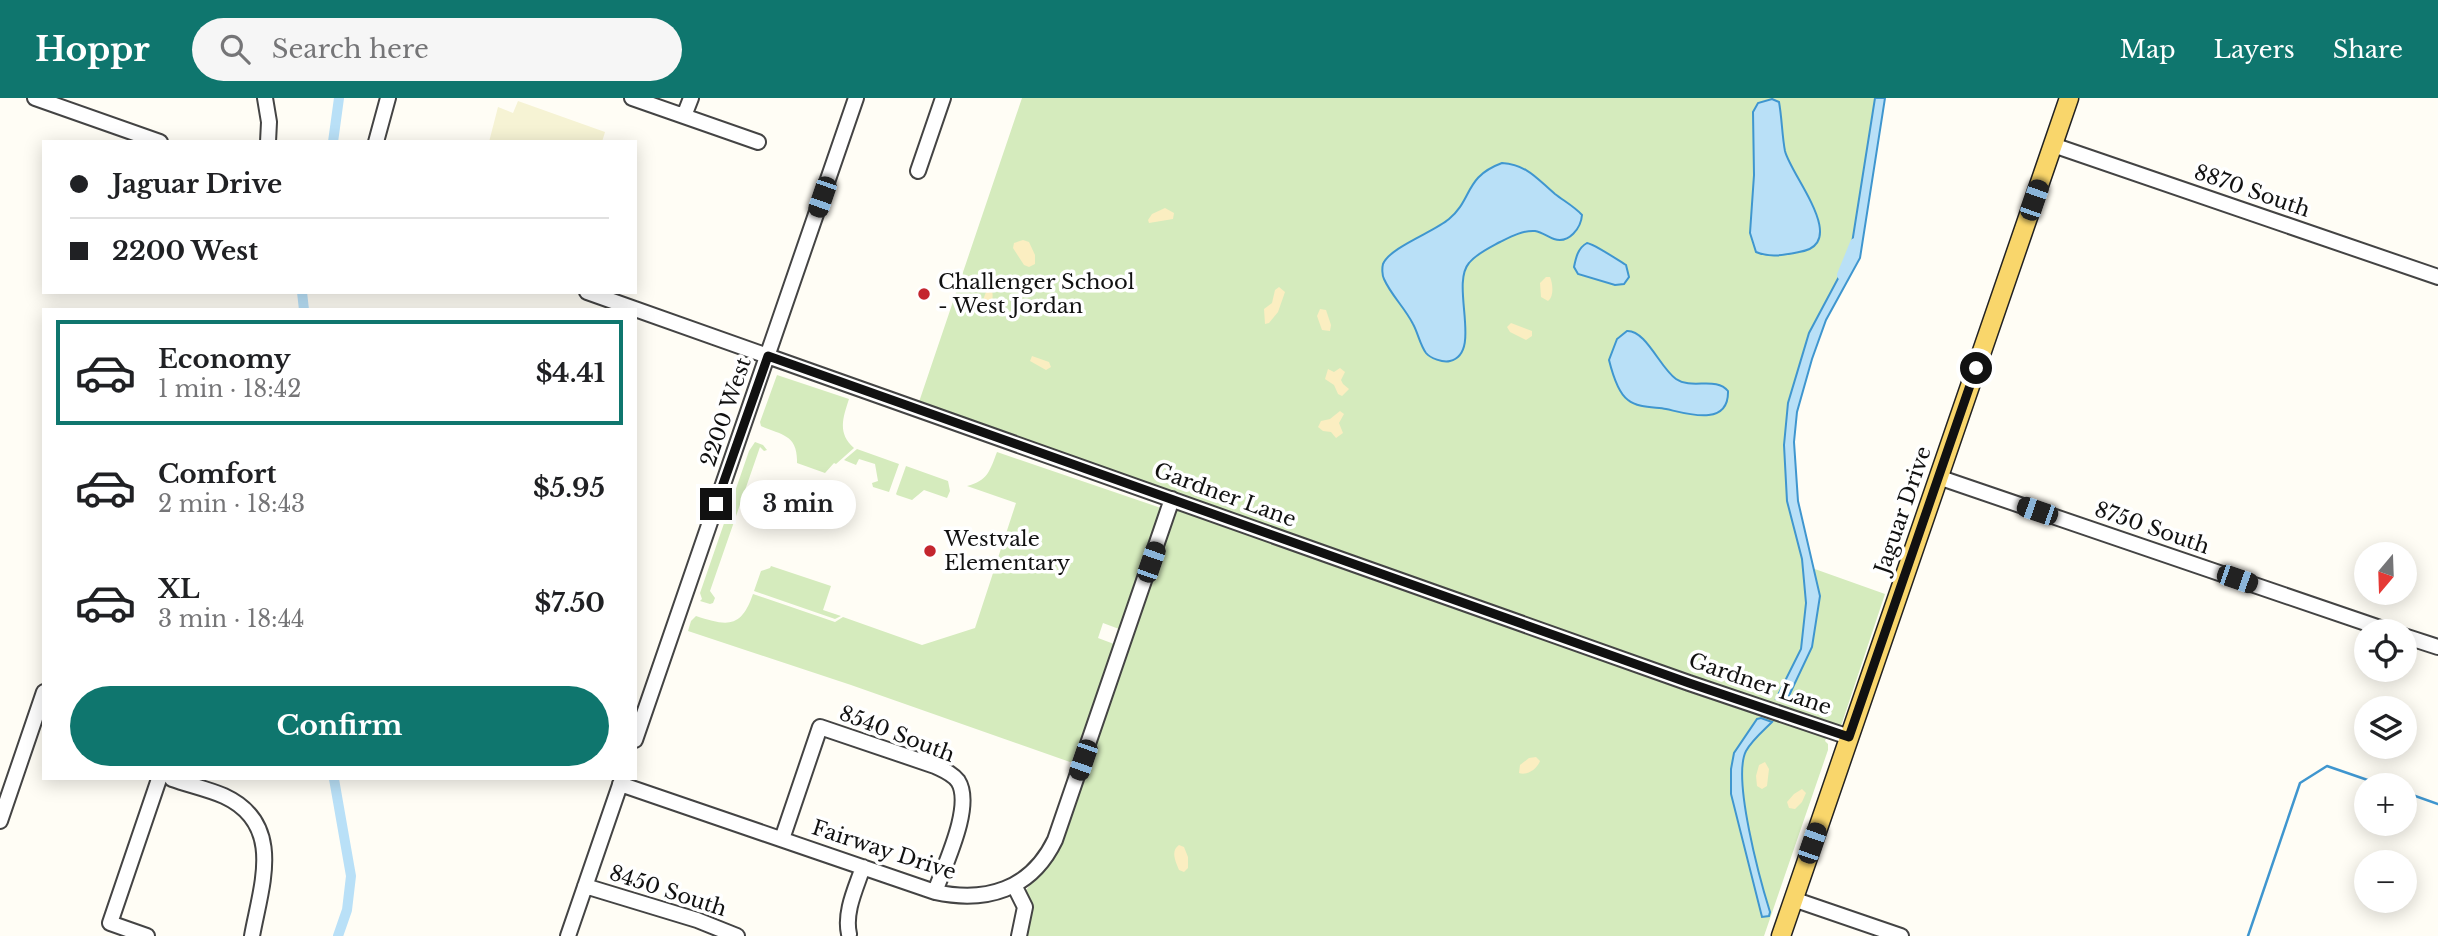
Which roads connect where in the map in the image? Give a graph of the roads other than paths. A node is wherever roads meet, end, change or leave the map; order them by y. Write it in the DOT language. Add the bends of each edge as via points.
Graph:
graph roads {
  1 [pos="35,98"];
  2 [pos="265,98"];
  3 [pos="388,98"];
  4 [pos="632,98"];
  5 [pos="691,98"];
  6 [pos="856,98"];
  7 [pos="943,98"];
  8 [pos="2069,98"];
  9 [pos="684,116"];
  10 [pos="154,140"];
  11 [pos="268,140"];
  12 [pos="377,140"];
  13 [pos="758,142"];
  14 [pos="2053,145"];
  15 [pos="918,171"];
  16 [pos="2438,277"];
  17 [pos="593,294"];
  18 [pos="632,308"];
  19 [pos="637,310"];
  20 [pos="768,356"];
  21 [pos="1938,477"];
  22 [pos="1172,499"];
  23 [pos="2354,619"];
  24 [pos="2417,640"];
  25 [pos="2438,647"];
  26 [pos="42,704"];
  27 [pos="37,733"];
  28 [pos="637,734"];
  29 [pos="1849,737"];
  30 [pos="159,780"];
  31 [pos="176,780"];
  32 [pos="621,781"];
  33 [pos="0,821"];
  34 [pos="782,839"];
  35 [pos="863,867"];
  36 [pos="1014,885"];
  37 [pos="585,886"];
  38 [pos="935,892"];
  39 [pos="1793,899"];
  40 [pos="849,934"];
  41 [pos="147,936"];
  42 [pos="252,936"];
  43 [pos="568,936"];
  44 [pos="737,936"];
  45 [pos="1018,936"];
  46 [pos="1780,936"];
  47 [pos="1900,936"];
  1 -- 10 [label="street"];
  2 -- 11 [label="street"];
  3 -- 12 [label="street"];
  4 -- 9 [label="street"];
  5 -- 9 [label="street"];
  6 -- 20 [label="street, 2200 West"];
  7 -- 15 [label="street"];
  8 -- 14 [label="main road, Jaguar Drive"];
  9 -- 13 [label="street"];
  14 -- 16 [label="street, 8870 South"];
  14 -- 21 [label="main road, Jaguar Drive"];
  17 -- 18 [label="street, Gardner Lane"];
  19 -- 20 [label="street, Gardner Lane"];
  20 -- 22 [label="street, Gardner Lane"];
  20 -- 28 [label="street, 2200 West"];
  21 -- 23 [label="street, 8750 South"];
  21 -- 29 [label="main road, Jaguar Drive"];
  22 -- 29 [label="street, Gardner Lane"];
  22 -- 36 [label="street, Fairway Drive" via="1055,840 1040,863"];
  24 -- 25 [label="street"];
  26 -- 27 [label="street"];
  27 -- 33 [label="street"];
  29 -- 39 [label="main road, Jaguar Drive"];
  30 -- 41 [label="street" via="110,923"];
  31 -- 42 [label="street" via="238,804 257,825 265,863"];
  32 -- 34 [label="street, Fairway Drive"];
  32 -- 37 [label="street"];
  34 -- 35 [label="street, Fairway Drive"];
  34 -- 38 [label="street, 8540 South" via="820,727 943,770 957,781 964,804"];
  35 -- 38 [label="street, Fairway Drive"];
  35 -- 40 [label="street" via="848,913"];
  36 -- 38 [label="street, Fairway Drive" via="978,897"];
  36 -- 45 [label="street" via="1025,908"];
  37 -- 43 [label="street"];
  37 -- 44 [label="street, 8450 South"];
  39 -- 46 [label="main road, Jaguar Drive"];
  39 -- 47 [label="street"];
}
